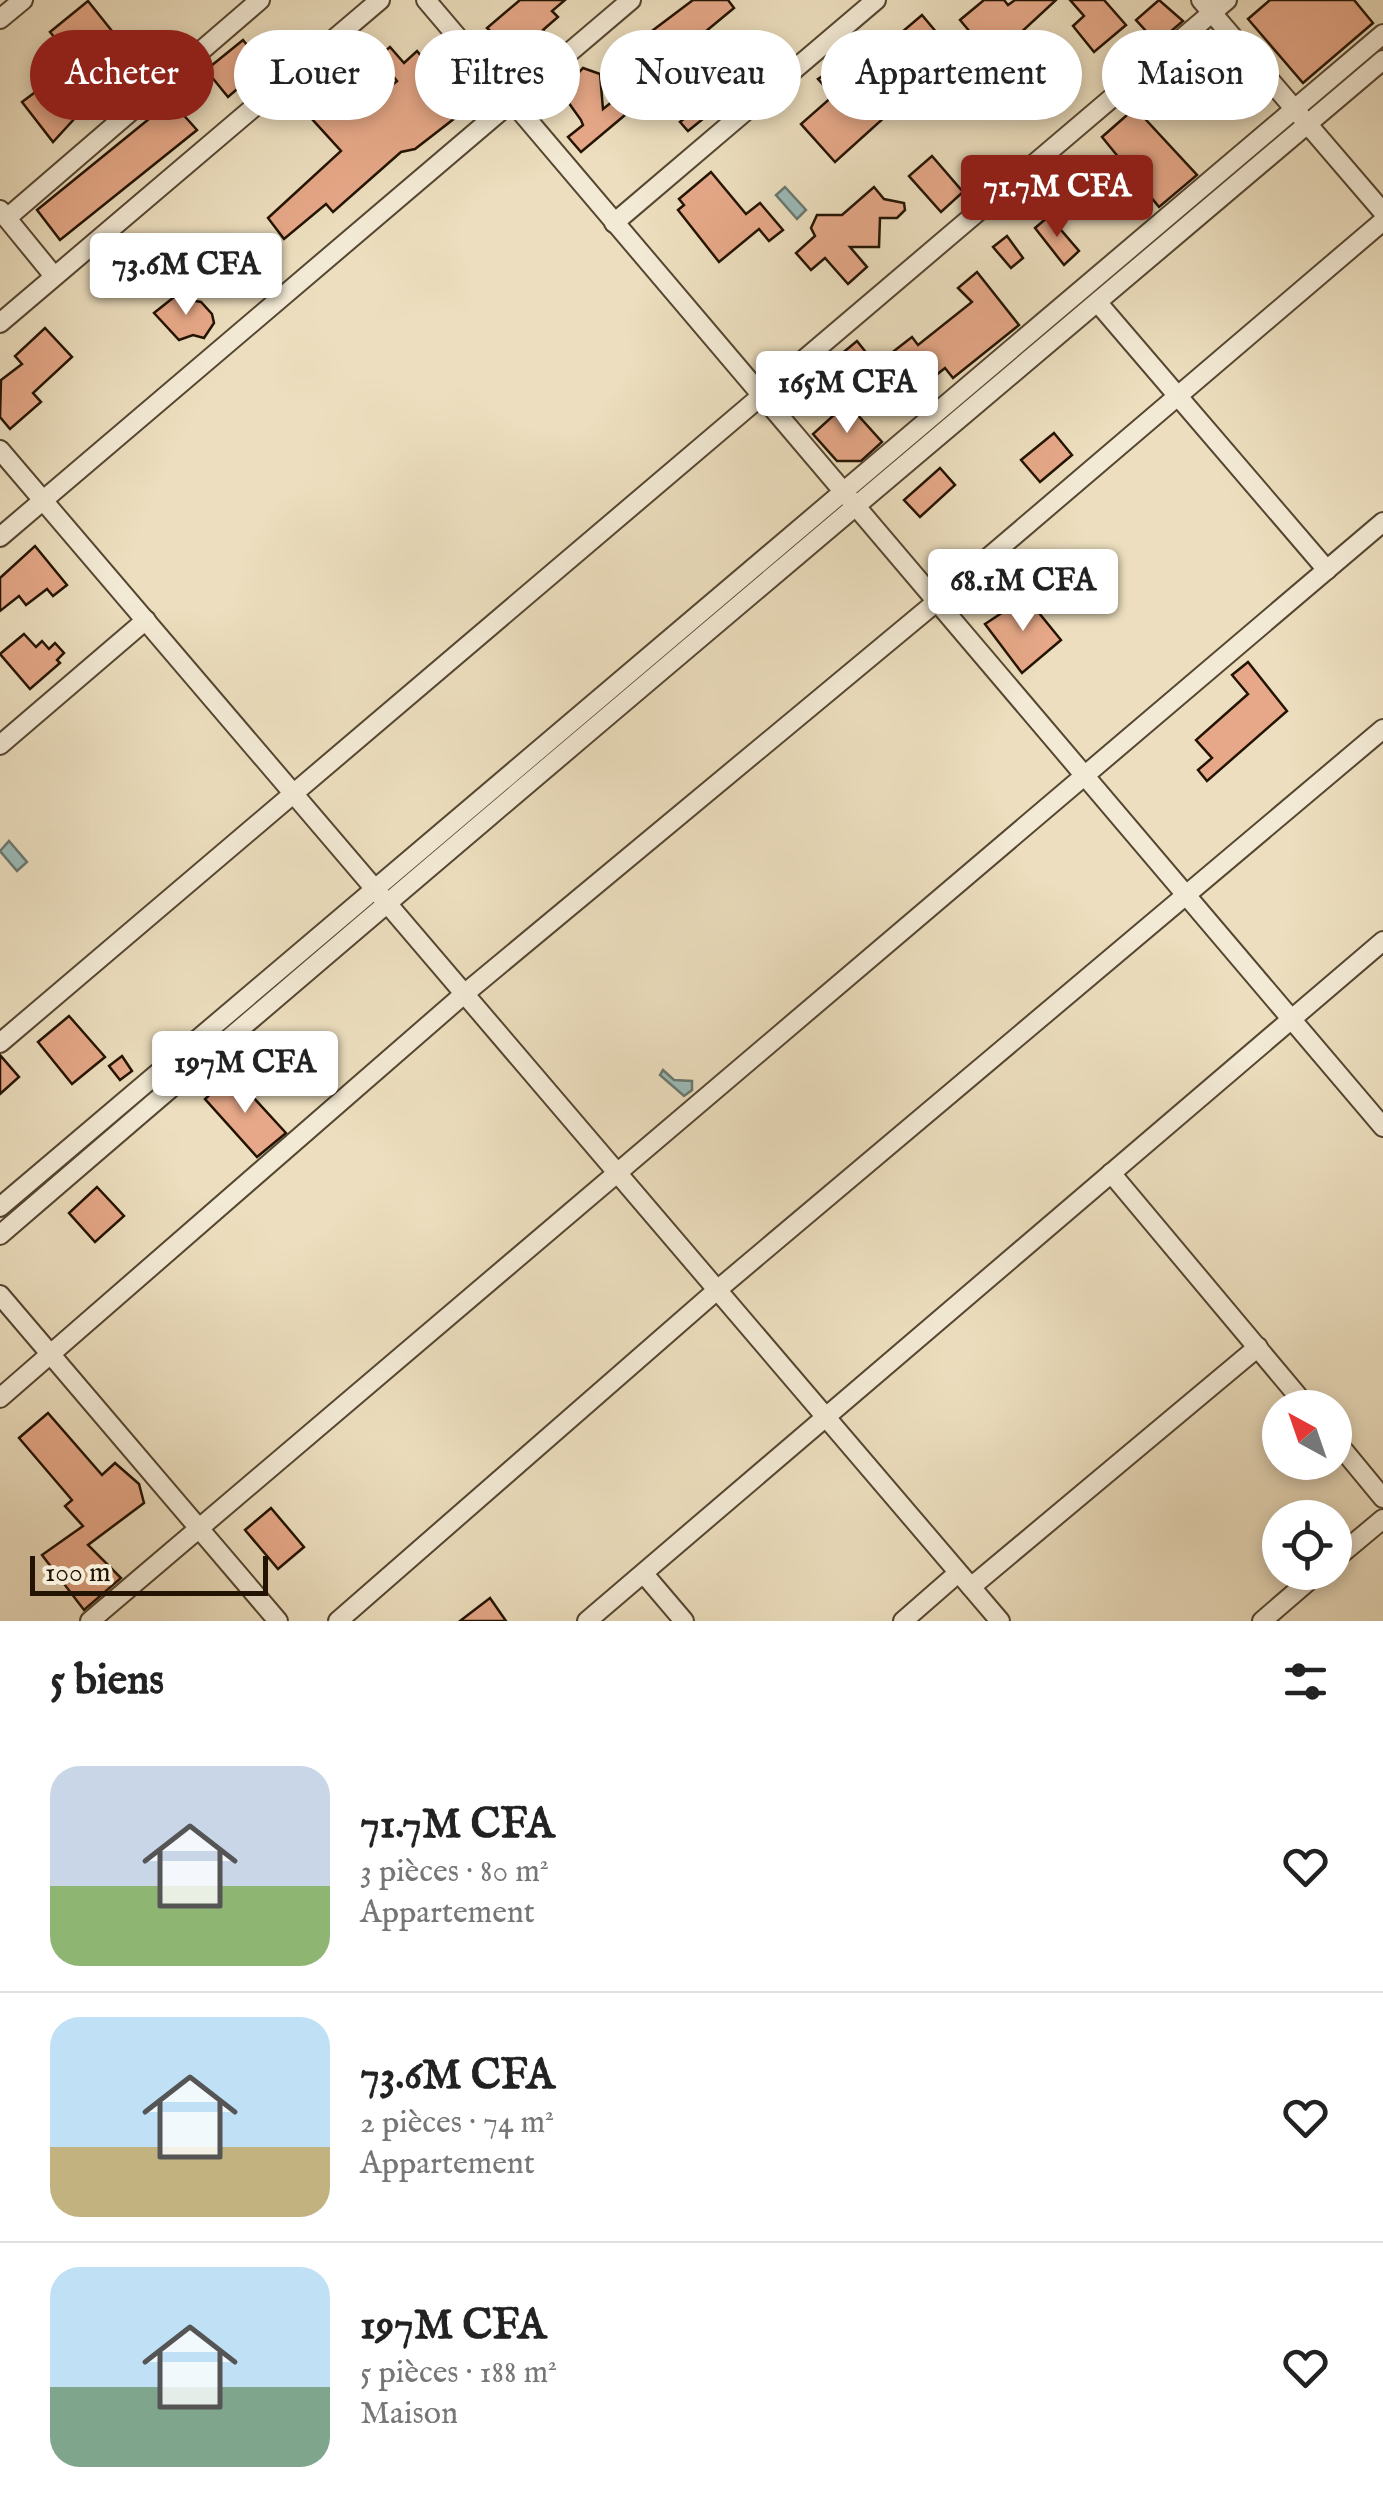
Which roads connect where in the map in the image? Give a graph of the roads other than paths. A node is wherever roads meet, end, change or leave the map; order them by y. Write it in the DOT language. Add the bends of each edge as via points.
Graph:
graph roads {
  1 [pos="23,0"];
  2 [pos="260,0"];
  3 [pos="380,0"];
  4 [pos="426,0"];
  5 [pos="631,0"];
  6 [pos="876,0"];
  7 [pos="1228,0"];
  8 [pos="1207,6"];
  9 [pos="0,19"];
  10 [pos="451,30"];
  11 [pos="1383,34"];
  12 [pos="580,44"];
  13 [pos="1383,60"];
  14 [pos="1300,118"];
  15 [pos="492,120"];
  16 [pos="526,120"];
  17 [pos="1383,212"];
  18 [pos="4,214"];
  19 [pos="1383,221"];
  20 [pos="614,223"];
  21 [pos="54,276"];
  22 [pos="1098,303"];
  23 [pos="0,322"];
  24 [pos="763,396"];
  25 [pos="1176,397"];
  26 [pos="0,450"];
  27 [pos="43,500"];
  28 [pos="851,501"];
  29 [pos="1383,522"];
  30 [pos="0,537"];
  31 [pos="1327,570"];
  32 [pos="936,603"];
  33 [pos="146,620"];
  34 [pos="1383,730"];
  35 [pos="0,745"];
  36 [pos="1085,777"];
  37 [pos="293,796"];
  38 [pos="380,895"];
  39 [pos="1188,898"];
  40 [pos="1383,941"];
  41 [pos="464,995"];
  42 [pos="1291,1018"];
  43 [pos="0,1043"];
  44 [pos="1383,1127"];
  45 [pos="615,1171"];
  46 [pos="1111,1173"];
  47 [pos="0,1206"];
  48 [pos="0,1235"];
  49 [pos="716,1291"];
  50 [pos="0,1295"];
  51 [pos="1258,1347"];
  52 [pos="50,1355"];
  53 [pos="1293,1390"];
  54 [pos="0,1398"];
  55 [pos="824,1418"];
  56 [pos="1352,1461"];
  57 [pos="1383,1498"];
  58 [pos="1383,1519"];
  59 [pos="197,1530"];
  60 [pos="1352,1545"];
  61 [pos="644,1574"];
  62 [pos="965,1580"];
  63 [pos="1299,1590"];
  64 [pos="90,1621"];
  65 [pos="278,1621"];
  66 [pos="338,1621"];
  67 [pos="588,1621"];
  68 [pos="684,1621"];
  69 [pos="903,1621"];
  70 [pos="1000,1621"];
  71 [pos="1262,1621"];
  1 -- 9 [label="street"];
  2 -- 18 [label="street"];
  3 -- 21 [label="street"];
  4 -- 10 [label="street"];
  5 -- 12 [label="street"];
  6 -- 20 [label="street"];
  7 -- 8 [label="street"];
  8 -- 14 [label="street"];
  8 -- 24 [label="street"];
  11 -- 14 [label="street"];
  13 -- 14 [label="street"];
  14 -- 17 [label="street"];
  14 -- 22 [label="street"];
  14 -- 28 [label="street"];
  15 -- 27 [label="street"];
  16 -- 20 [label="street"];
  18 -- 21 [label="street"];
  19 -- 25 [label="street"];
  20 -- 24 [label="street"];
  21 -- 23 [label="street"];
  22 -- 25 [label="street"];
  22 -- 28 [label="street"];
  24 -- 28 [label="street"];
  24 -- 37 [label="street"];
  25 -- 31 [label="street"];
  25 -- 32 [label="street"];
  26 -- 27 [label="street"];
  27 -- 30 [label="street"];
  27 -- 33 [label="street"];
  28 -- 32 [label="street"];
  28 -- 38 [label="street"];
  29 -- 31 [label="street"];
  31 -- 36 [label="street"];
  32 -- 36 [label="street"];
  32 -- 41 [label="street"];
  33 -- 35 [label="street"];
  33 -- 37 [label="street"];
  34 -- 39 [label="street"];
  36 -- 39 [label="street"];
  36 -- 45 [label="street"];
  37 -- 38 [label="street"];
  37 -- 43 [label="street"];
  38 -- 41 [label="street"];
  38 -- 47 [label="street"];
  38 -- 48 [label="street"];
  39 -- 42 [label="street"];
  39 -- 49 [label="street"];
  40 -- 42 [label="street"];
  41 -- 45 [label="street"];
  41 -- 52 [label="street"];
  42 -- 44 [label="street"];
  42 -- 46 [label="street"];
  45 -- 49 [label="street"];
  45 -- 59 [label="street"];
  46 -- 51 [label="street"];
  46 -- 55 [label="street"];
  49 -- 55 [label="street"];
  49 -- 66 [label="street"];
  50 -- 52 [label="street"];
  51 -- 53 [label="street"];
  51 -- 62 [label="street"];
  52 -- 54 [label="street"];
  52 -- 59 [label="street"];
  55 -- 61 [label="street"];
  55 -- 62 [label="street"];
  56 -- 57 [label="street"];
  58 -- 60 [label="street"];
  59 -- 64 [label="street"];
  59 -- 65 [label="street"];
  61 -- 67 [label="street"];
  61 -- 68 [label="street"];
  62 -- 69 [label="street"];
  62 -- 70 [label="street"];
  63 -- 71 [label="street"];
}
